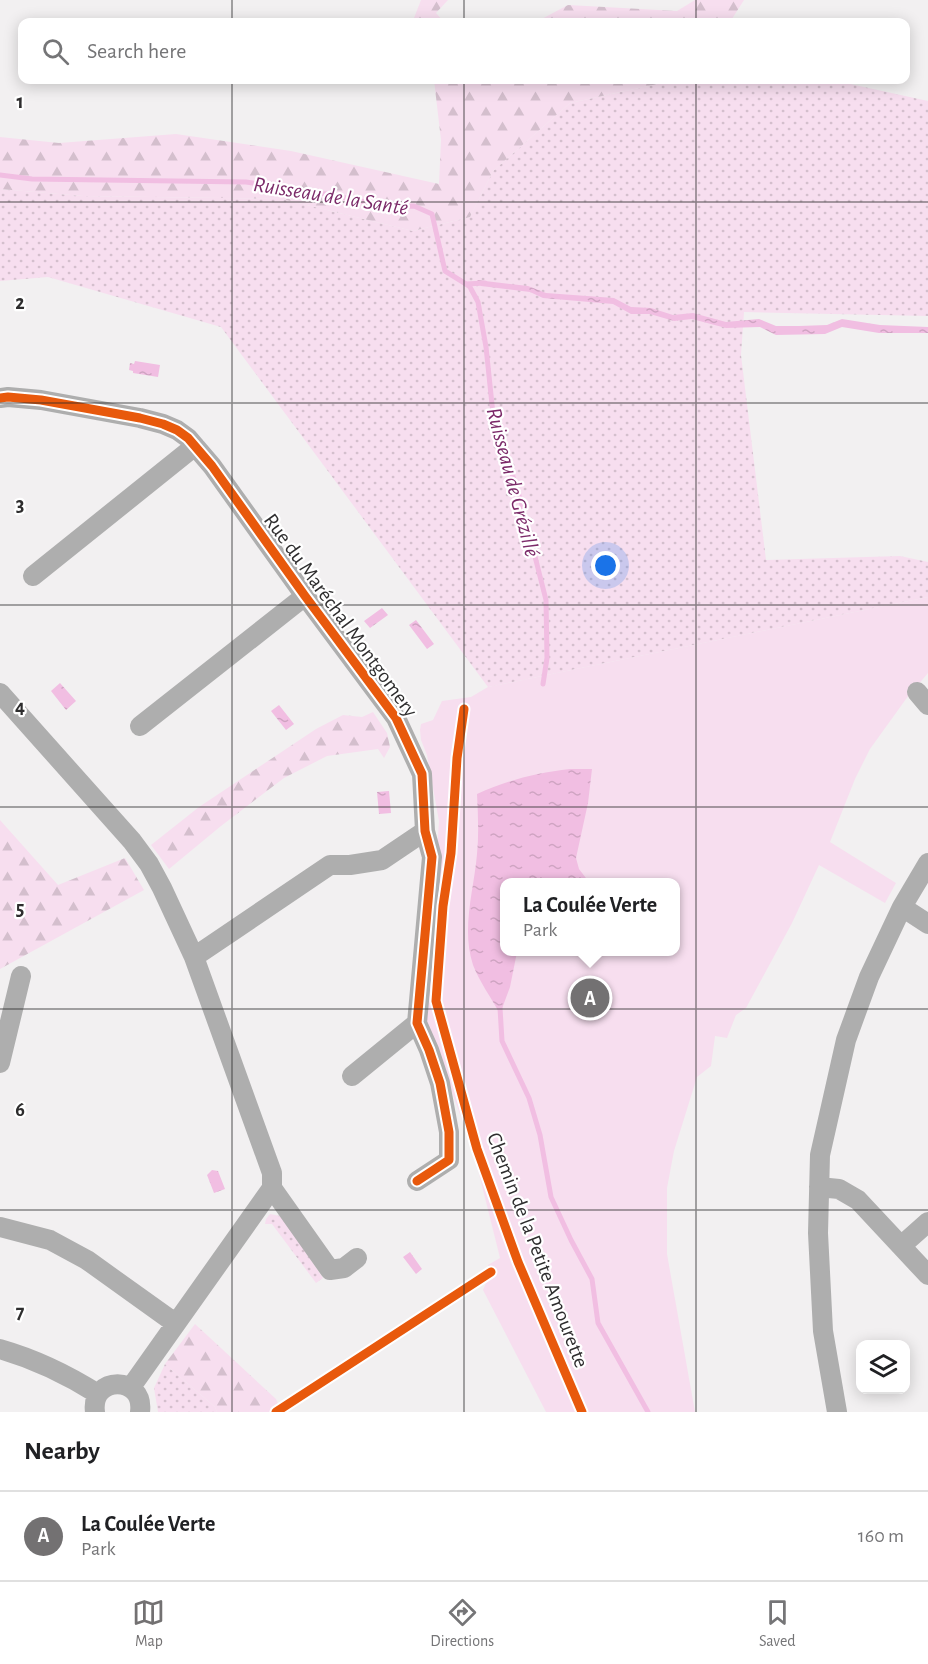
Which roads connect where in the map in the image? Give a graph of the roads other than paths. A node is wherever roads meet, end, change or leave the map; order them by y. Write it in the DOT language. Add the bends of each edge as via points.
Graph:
graph roads {
  1 [pos="0,398"];
  2 [pos="195,446"];
  3 [pos="33,576"];
  4 [pos="305,596"];
  5 [pos="0,693"];
  6 [pos="140,726"];
  7 [pos="425,831"];
  8 [pos="928,863"];
  9 [pos="902,907"];
  10 [pos="928,924"];
  11 [pos="194,957"];
  12 [pos="21,976"];
  13 [pos="417,1023"];
  14 [pos="0,1063"];
  15 [pos="352,1076"];
  16 [pos="417,1181"];
  17 [pos="819,1187"];
  18 [pos="272,1188"];
  19 [pos="928,1222"];
  20 [pos="0,1227"];
  21 [pos="901,1246"];
  22 [pos="357,1258"];
  23 [pos="928,1275"];
  24 [pos="175,1323"];
  25 [pos="0,1349"];
  26 [pos="130,1388"];
  27 [pos="97,1403"];
  28 [pos="140,1412"];
  29 [pos="837,1412"];
  1 -- 2 [label="street, Rue du Maréchal Montgomery" via="40,400 140,418 177,430"];
  2 -- 3 [label="street"];
  2 -- 4 [label="street, Rue du Maréchal Montgomery"];
  4 -- 6 [label="street"];
  4 -- 7 [label="street, Rue du Maréchal Montgomery" via="396,718 422,774"];
  5 -- 11 [label="street" via="149,864"];
  7 -- 11 [label="street" via="382,860 330,865"];
  7 -- 13 [label="street, Rue du Maréchal Montgomery" via="432,857"];
  8 -- 9 [label="street"];
  9 -- 10 [label="street"];
  9 -- 17 [label="street" via="869,977 846,1040 820,1155"];
  11 -- 18 [label="street" via="272,1173"];
  12 -- 14 [label="street"];
  13 -- 15 [label="street"];
  13 -- 16 [label="street, Rue du Maréchal Montgomery" via="440,1083 449,1132 449,1160"];
  17 -- 21 [label="street" via="839,1189 858,1200"];
  17 -- 29 [label="street" via="823,1330"];
  18 -- 22 [label="street" via="330,1270 344,1268"];
  18 -- 24 [label="street"];
  19 -- 21 [label="street"];
  20 -- 24 [label="street" via="50,1240 87,1260"];
  21 -- 23 [label="street"];
  24 -- 26 [label="street"];
  25 -- 27 [label="street" via="75,1380"];
  26 -- 27 [label="street" via="110,1384"];
  26 -- 28 [label="street" via="137,1394"];
}
